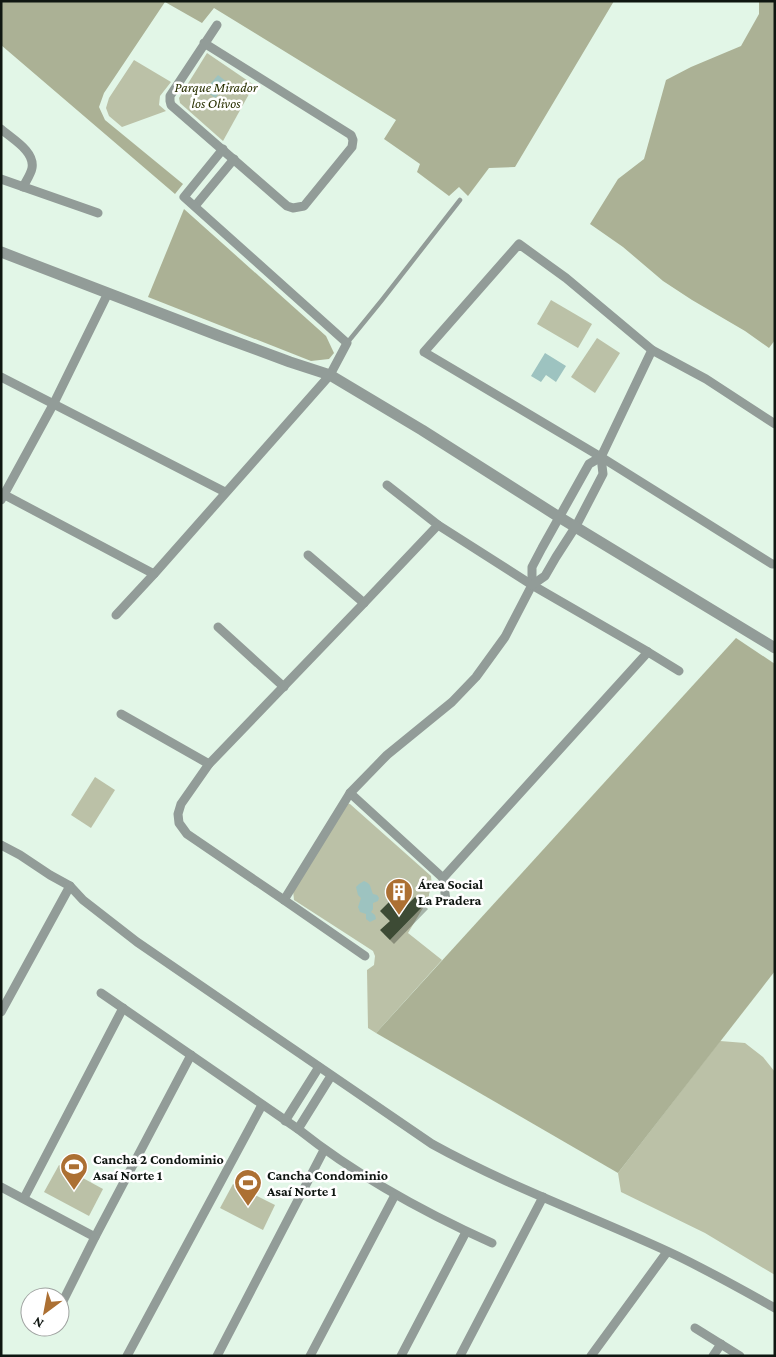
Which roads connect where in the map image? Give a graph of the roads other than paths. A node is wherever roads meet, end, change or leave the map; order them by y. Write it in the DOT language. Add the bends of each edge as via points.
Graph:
graph roads {
  1 [pos="217,25"];
  2 [pos="204,43"];
  3 [pos="1,129"];
  4 [pos="223,148"];
  5 [pos="234,158"];
  6 [pos="1,178"];
  7 [pos="23,187"];
  8 [pos="460,200"];
  9 [pos="195,206"];
  10 [pos="98,213"];
  11 [pos="1,252"];
  12 [pos="108,293"];
  13 [pos="347,343"];
  14 [pos="652,350"];
  15 [pos="330,375"];
  16 [pos="1,377"];
  17 [pos="54,403"];
  18 [pos="775,424"];
  19 [pos="601,457"];
  20 [pos="387,486"];
  21 [pos="225,492"];
  22 [pos="2,496"];
  23 [pos="559,517"];
  24 [pos="438,525"];
  25 [pos="576,526"];
  26 [pos="308,555"];
  27 [pos="775,564"];
  28 [pos="154,574"];
  29 [pos="532,585"];
  30 [pos="364,603"];
  31 [pos="116,615"];
  32 [pos="218,626"];
  33 [pos="775,648"];
  34 [pos="648,652"];
  35 [pos="679,671"];
  36 [pos="284,687"];
  37 [pos="121,714"];
  38 [pos="209,764"];
  39 [pos="350,793"];
  40 [pos="1,845"];
  41 [pos="443,878"];
  42 [pos="70,886"];
  43 [pos="284,900"];
  44 [pos="446,901"];
  45 [pos="365,956"];
  46 [pos="101,993"];
  47 [pos="123,1008"];
  48 [pos="1,1012"];
  49 [pos="191,1056"];
  50 [pos="319,1068"];
  51 [pos="331,1076"];
  52 [pos="262,1105"];
  53 [pos="285,1121"];
  54 [pos="298,1130"];
  55 [pos="324,1150"];
  56 [pos="1,1187"];
  57 [pos="395,1195"];
  58 [pos="543,1197"];
  59 [pos="24,1198"];
  60 [pos="466,1232"];
  61 [pos="95,1237"];
  62 [pos="492,1243"];
  63 [pos="667,1252"];
  64 [pos="70,1287"];
  65 [pos="775,1308"];
  66 [pos="694,1328"];
  67 [pos="721,1344"];
  68 [pos="127,1356"];
  69 [pos="217,1356"];
  70 [pos="310,1356"];
  71 [pos="401,1356"];
  72 [pos="460,1356"];
  73 [pos="591,1356"];
  74 [pos="713,1356"];
  75 [pos="740,1356"];
  1 -- 2 [label="street"];
  2 -- 4 [label="street" via="170,96 170,101"];
  2 -- 5 [label="street" via="351,135 353,140 346,155 304,206 298,208 287,206"];
  3 -- 7 [label="street" via="28,152 31,159 32,168"];
  4 -- 5 [label="street"];
  4 -- 9 [label="street" via="184,197"];
  5 -- 9 [label="street"];
  6 -- 7 [label="street"];
  7 -- 10 [label="street"];
  8 -- 13 [label="lane"];
  9 -- 13 [label="street"];
  11 -- 12 [label="street"];
  12 -- 15 [label="street"];
  12 -- 17 [label="street"];
  13 -- 15 [label="street"];
  14 -- 18 [label="street" via="706,379"];
  14 -- 19 [label="street"];
  14 -- 19 [label="street" via="566,278 518,244 424,352"];
  15 -- 21 [label="street"];
  15 -- 23 [label="street"];
  16 -- 17 [label="street"];
  17 -- 21 [label="street"];
  17 -- 22 [label="street"];
  19 -- 23 [label="street" via="589,464"];
  19 -- 25 [label="street" via="604,474"];
  19 -- 27 [label="street"];
  20 -- 24 [label="street"];
  21 -- 28 [label="street"];
  22 -- 28 [label="street"];
  23 -- 25 [label="street"];
  23 -- 29 [label="street" via="532,567"];
  24 -- 29 [label="street"];
  24 -- 30 [label="street"];
  25 -- 29 [label="street" via="545,576"];
  25 -- 33 [label="street"];
  26 -- 30 [label="street"];
  28 -- 31 [label="street"];
  29 -- 34 [label="street"];
  29 -- 39 [label="street" via="505,637 476,677 452,702 387,755"];
  30 -- 36 [label="street"];
  32 -- 36 [label="street"];
  34 -- 35 [label="street"];
  34 -- 41 [label="street"];
  36 -- 38 [label="street"];
  37 -- 38 [label="street"];
  38 -- 43 [label="street" via="181,804 179,823 187,834"];
  39 -- 41 [label="street"];
  39 -- 43 [label="street"];
  40 -- 42 [label="street"];
  41 -- 44 [label="street"];
  42 -- 48 [label="street"];
  42 -- 50 [label="street" via="122,931"];
  43 -- 45 [label="street"];
  46 -- 47 [label="street"];
  47 -- 49 [label="street"];
  47 -- 59 [label="street"];
  49 -- 52 [label="street"];
  49 -- 61 [label="street"];
  50 -- 51 [label="street"];
  50 -- 53 [label="street"];
  51 -- 54 [label="street"];
  51 -- 58 [label="street" via="432,1144"];
  52 -- 53 [label="street"];
  52 -- 68 [label="street"];
  53 -- 54 [label="street"];
  54 -- 55 [label="street"];
  55 -- 57 [label="street"];
  55 -- 69 [label="street"];
  56 -- 59 [label="street"];
  57 -- 60 [label="street"];
  57 -- 70 [label="street"];
  58 -- 63 [label="street"];
  58 -- 72 [label="street"];
  59 -- 61 [label="street"];
  60 -- 62 [label="street"];
  60 -- 71 [label="street"];
  61 -- 64 [label="street"];
  63 -- 65 [label="street"];
  63 -- 73 [label="street"];
  66 -- 67 [label="street"];
  67 -- 74 [label="street"];
  67 -- 75 [label="street"];
}
